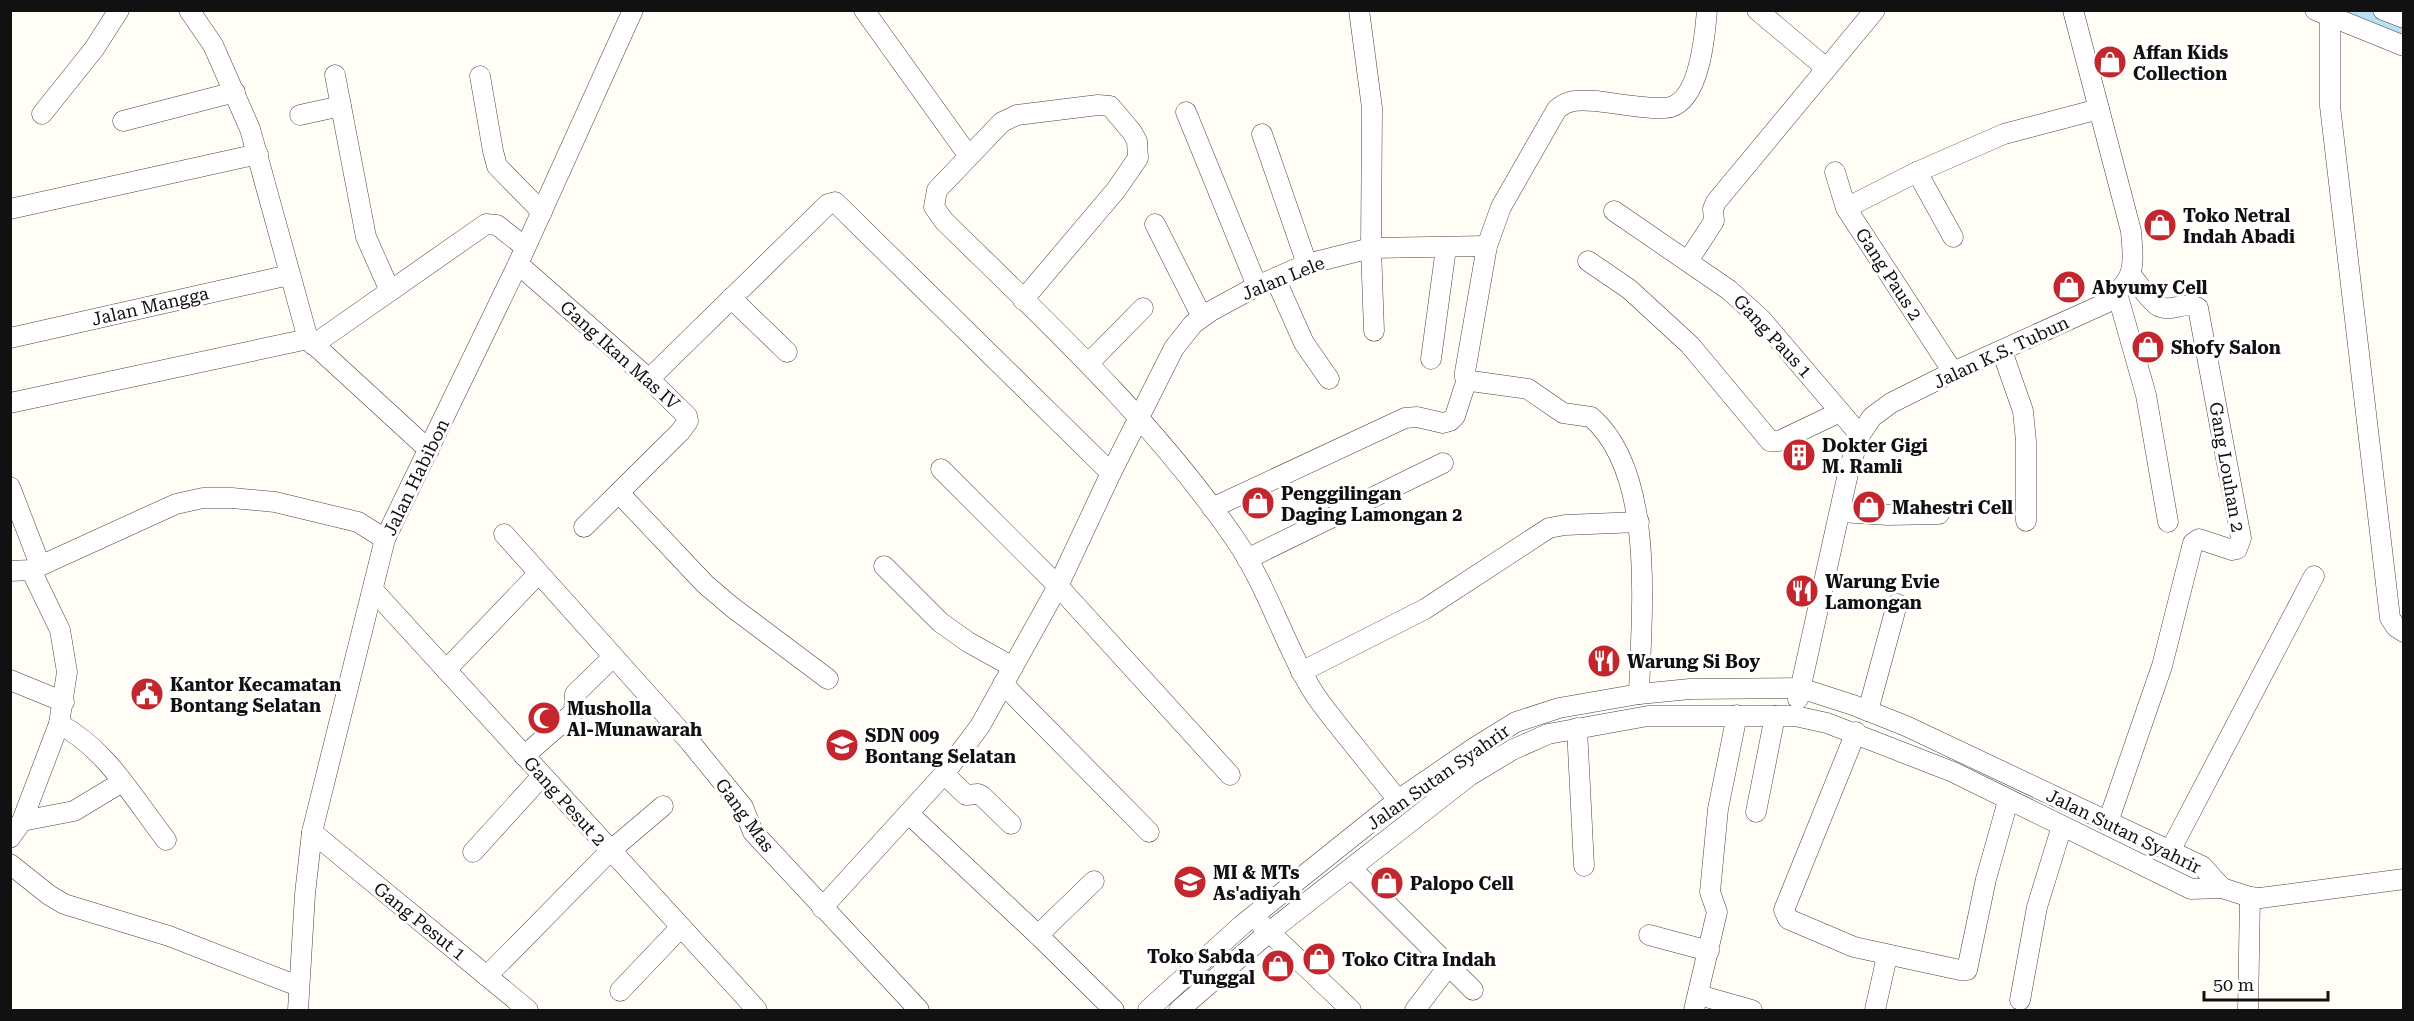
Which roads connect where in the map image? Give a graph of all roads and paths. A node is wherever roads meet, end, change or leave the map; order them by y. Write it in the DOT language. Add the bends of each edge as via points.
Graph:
graph roads {
  1 [pos="119,10"];
  2 [pos="189,10"];
  3 [pos="633,10"];
  4 [pos="864,10"];
  5 [pos="1359,10"];
  6 [pos="1707,10"];
  7 [pos="1757,10"];
  8 [pos="1875,10"];
  9 [pos="2073,10"];
  10 [pos="2383,10"];
  11 [pos="2323,14"];
  12 [pos="2403,18"];
  13 [pos="2403,46"];
  14 [pos="1826,68"];
  15 [pos="335,75"];
  16 [pos="480,76"];
  17 [pos="235,92"];
  18 [pos="341,106"];
  19 [pos="2099,109"];
  20 [pos="1186,112"];
  21 [pos="42,114"];
  22 [pos="300,115"];
  23 [pos="123,121"];
  24 [pos="1262,134"];
  25 [pos="258,154"];
  26 [pos="968,155"];
  27 [pos="1835,172"];
  28 [pos="1917,172"];
  29 [pos="1846,208"];
  30 [pos="10,209"];
  31 [pos="1614,211"];
  32 [pos="542,212"];
  33 [pos="1155,224"];
  34 [pos="1953,237"];
  35 [pos="1487,246"];
  36 [pos="1371,248"];
  37 [pos="1446,248"];
  38 [pos="521,256"];
  39 [pos="1588,261"];
  40 [pos="1688,261"];
  41 [pos="1307,264"];
  42 [pos="289,275"];
  43 [pos="2131,275"];
  44 [pos="1275,278"];
  45 [pos="1257,286"];
  46 [pos="390,291"];
  47 [pos="2117,293"];
  48 [pos="731,298"];
  49 [pos="1023,300"];
  50 [pos="1143,308"];
  51 [pos="1202,317"];
  52 [pos="1374,331"];
  53 [pos="10,338"];
  54 [pos="310,342"];
  55 [pos="2002,351"];
  56 [pos="787,352"];
  57 [pos="1431,359"];
  58 [pos="1089,363"];
  59 [pos="1953,372"];
  60 [pos="649,379"];
  61 [pos="1329,379"];
  62 [pos="1467,379"];
  63 [pos="10,403"];
  64 [pos="1840,412"];
  65 [pos="1139,417"];
  66 [pos="1860,435"];
  67 [pos="429,450"];
  68 [pos="1443,463"];
  69 [pos="941,469"];
  70 [pos="1111,473"];
  71 [pos="10,487"];
  72 [pos="619,493"];
  73 [pos="1212,508"];
  74 [pos="1840,512"];
  75 [pos="1939,514"];
  76 [pos="2026,521"];
  77 [pos="1638,522"];
  78 [pos="2168,522"];
  79 [pos="584,527"];
  80 [pos="504,534"];
  81 [pos="385,539"];
  82 [pos="1247,559"];
  83 [pos="884,566"];
  84 [pos="35,567"];
  85 [pos="10,571"];
  86 [pos="538,574"];
  87 [pos="2314,576"];
  88 [pos="1058,586"];
  89 [pos="374,591"];
  90 [pos="1897,604"];
  91 [pos="2403,632"];
  92 [pos="613,657"];
  93 [pos="446,670"];
  94 [pos="1301,672"];
  95 [pos="1008,676"];
  96 [pos="828,679"];
  97 [pos="10,680"];
  98 [pos="1800,688"];
  99 [pos="1639,693"];
  100 [pos="64,702"];
  101 [pos="1868,711"];
  102 [pos="1737,715"];
  103 [pos="1774,716"];
  104 [pos="1795,716"];
  105 [pos="58,724"];
  106 [pos="1577,728"];
  107 [pos="1856,732"];
  108 [pos="524,756"];
  109 [pos="944,774"];
  110 [pos="542,776"];
  111 [pos="1230,776"];
  112 [pos="122,782"];
  113 [pos="1398,800"];
  114 [pos="2008,801"];
  115 [pos="663,806"];
  116 [pos="1756,812"];
  117 [pos="909,814"];
  118 [pos="22,821"];
  119 [pos="2108,822"];
  120 [pos="1011,824"];
  121 [pos="2062,826"];
  122 [pos="312,832"];
  123 [pos="1149,832"];
  124 [pos="10,838"];
  125 [pos="166,840"];
  126 [pos="610,851"];
  127 [pos="2170,851"];
  128 [pos="473,852"];
  129 [pos="10,864"];
  130 [pos="1584,866"];
  131 [pos="1352,868"];
  132 [pos="2403,879"];
  133 [pos="1094,881"];
  134 [pos="2222,888"];
  135 [pos="2250,897"];
  136 [pos="822,908"];
  137 [pos="1254,916"];
  138 [pos="680,928"];
  139 [pos="1268,933"];
  140 [pos="1038,935"];
  141 [pos="1649,935"];
  142 [pos="1709,951"];
  143 [pos="1887,956"];
  144 [pos="1450,964"];
  145 [pos="487,976"];
  146 [pos="298,986"];
  147 [pos="1473,990"];
  148 [pos="620,991"];
  149 [pos="2020,1000"];
  150 [pos="1696,1003"];
  151 [pos="298,1011"];
  152 [pos="528,1011"];
  153 [pos="756,1011"];
  154 [pos="919,1011"];
  155 [pos="1114,1011"];
  156 [pos="1148,1011"];
  157 [pos="1179,1011"];
  158 [pos="1351,1011"];
  159 [pos="1415,1011"];
  160 [pos="1752,1011"];
  161 [pos="1875,1011"];
  162 [pos="2248,1011"];
  1 -- 21 [label="street" via="94,49"];
  2 -- 17 [label="street" via="213,45"];
  3 -- 32 [label="street, Jalan Habibon"];
  4 -- 26 [label="street"];
  5 -- 36 [label="street" via="1372,108"];
  6 -- 35 [label="street" via="1703,53 1684,98 1671,107 1578,99 1563,104 1501,207"];
  7 -- 14 [label="street"];
  8 -- 14 [label="street"];
  9 -- 19 [label="street"];
  10 -- 12 [label="street"];
  11 -- 13 [label="street"];
  11 -- 91 [label="street" via="2330,106 2390,618"];
  14 -- 40 [label="street" via="1716,202 1714,221"];
  15 -- 18 [label="street"];
  16 -- 32 [label="street" via="497,166"];
  17 -- 23 [label="street"];
  17 -- 25 [label="street"];
  18 -- 22 [label="street"];
  18 -- 46 [label="street" via="366,237"];
  19 -- 28 [label="street" via="2004,134"];
  19 -- 43 [label="street" via="2131,231"];
  20 -- 45 [label="street"];
  24 -- 41 [label="street"];
  25 -- 30 [label="street"];
  25 -- 42 [label="street"];
  26 -- 49 [label="street" via="937,190 934,207"];
  26 -- 49 [label="street" via="1002,122 1017,115 1098,105 1110,106 1119,114 1137,141 1138,158 1116,190"];
  27 -- 29 [label="street, Gang Paus 2"];
  28 -- 29 [label="street"];
  28 -- 34 [label="street"];
  29 -- 59 [label="street, Gang Paus 2"];
  31 -- 40 [label="street, Gang Paus 1"];
  32 -- 38 [label="street, Jalan Habibon"];
  33 -- 51 [label="street"];
  35 -- 37 [label="street, Jalan Lele"];
  35 -- 62 [label="street" via="1465,372"];
  36 -- 37 [label="street, Jalan Lele"];
  36 -- 41 [label="street, Jalan Lele"];
  36 -- 52 [label="street"];
  37 -- 57 [label="street"];
  38 -- 46 [label="street, Gang Ikan Mas IV" via="497,225 490,223"];
  38 -- 60 [label="street, Gang Ikan Mas IV"];
  38 -- 67 [label="street, Jalan Habibon"];
  39 -- 64 [label="street" via="1629,290 1690,345 1770,441 1779,441"];
  40 -- 64 [label="street, Gang Paus 1" via="1761,319"];
  41 -- 44 [label="street, Jalan Lele"];
  42 -- 53 [label="street, Jalan Mangga"];
  42 -- 54 [label="street"];
  43 -- 47 [label="street, Jalan K.S. Tubun"];
  43 -- 119 [label="street, Gang Louhan 2" via="2157,306 2198,308 2241,538 2237,549 2232,550 2199,539 2193,543 2162,666"];
  44 -- 45 [label="street, Jalan Lele"];
  44 -- 61 [label="street" via="1304,343"];
  45 -- 51 [label="street, Jalan Lele"];
  46 -- 54 [label="street"];
  47 -- 55 [label="street, Jalan K.S. Tubun" via="2106,303"];
  47 -- 78 [label="street" via="2146,395"];
  48 -- 56 [label="street"];
  48 -- 60 [label="street"];
  48 -- 70 [label="street" via="828,204 839,204"];
  49 -- 58 [label="street"];
  50 -- 58 [label="street"];
  51 -- 65 [label="street, Jalan Lele" via="1174,348"];
  54 -- 63 [label="street"];
  54 -- 67 [label="street"];
  55 -- 59 [label="street, Jalan K.S. Tubun"];
  55 -- 76 [label="street" via="2024,411"];
  58 -- 65 [label="street"];
  59 -- 66 [label="street, Jalan K.S. Tubun" via="1891,403 1872,417"];
  60 -- 72 [label="street, Gang Ikan Mas IV" via="682,410 688,421"];
  62 -- 73 [label="street" via="1450,421 1405,418"];
  62 -- 77 [label="street" via="1533,390 1563,412 1591,417 1623,462"];
  64 -- 66 [label="street, Gang Paus 1"];
  65 -- 70 [label="street, Jalan Lele"];
  65 -- 73 [label="street"];
  66 -- 74 [label="street, Jalan K.S. Tubun"];
  67 -- 81 [label="street, Jalan Habibon"];
  68 -- 82 [label="street"];
  69 -- 88 [label="street"];
  70 -- 88 [label="street, Jalan Lele"];
  71 -- 84 [label="street"];
  72 -- 79 [label="street, Gang Ikan Mas IV"];
  72 -- 96 [label="street" via="705,584"];
  73 -- 82 [label="street"];
  74 -- 75 [label="street"];
  74 -- 98 [label="street, Jalan K.S. Tubun"];
  77 -- 94 [label="street" via="1549,528 1425,609"];
  77 -- 99 [label="street" via="1642,561"];
  80 -- 86 [label="street, Gang Mas"];
  81 -- 84 [label="street" via="358,522 275,502 203,498 176,504"];
  81 -- 89 [label="street, Jalan Habibon"];
  82 -- 94 [label="street"];
  83 -- 95 [label="street" via="940,622"];
  84 -- 85 [label="street"];
  84 -- 100 [label="street" via="60,630 68,672"];
  86 -- 92 [label="street, Gang Mas"];
  86 -- 93 [label="street"];
  87 -- 127 [label="street"];
  88 -- 95 [label="street, Jalan Lele"];
  88 -- 111 [label="street"];
  89 -- 93 [label="street, Gang Pesut 2"];
  89 -- 122 [label="street, Jalan Habibon"];
  90 -- 101 [label="street"];
  92 -- 108 [label="street" via="575,694 572,714"];
  92 -- 136 [label="street, Gang Mas" via="690,742 743,807 753,832"];
  93 -- 108 [label="street, Gang Pesut 2"];
  94 -- 113 [label="street"];
  95 -- 109 [label="street, Jalan Lele" via="980,726"];
  95 -- 123 [label="street"];
  97 -- 100 [label="street"];
  98 -- 99 [label="street, Jalan Sutan Syahrir"];
  98 -- 101 [label="street, Jalan Sutan Syahrir"];
  98 -- 104 [label="street, Jalan K.S. Tubun"];
  99 -- 113 [label="street, Jalan Sutan Syahrir" via="1559,708 1516,722"];
  100 -- 105 [label="street"];
  101 -- 119 [label="street, Jalan Sutan Syahrir"];
  102 -- 103 [label="street, Jalan Sutan Syahrir"];
  102 -- 106 [label="street, Jalan Sutan Syahrir" via="1648,716"];
  102 -- 142 [label="street" via="1718,809 1710,892 1717,912"];
  103 -- 104 [label="street, Jalan Sutan Syahrir"];
  103 -- 116 [label="street"];
  104 -- 107 [label="street, Jalan Sutan Syahrir"];
  105 -- 112 [label="street" via="85,739"];
  105 -- 118 [label="street"];
  106 -- 130 [label="street"];
  106 -- 131 [label="street, Jalan Sutan Syahrir" via="1548,734 1469,776"];
  107 -- 114 [label="street, Jalan Sutan Syahrir" via="1953,772"];
  107 -- 143 [label="street" via="1784,913 1788,919 1854,947"];
  108 -- 110 [label="street, Gang Pesut 2"];
  109 -- 117 [label="street, Jalan Lele"];
  109 -- 120 [label="street" via="966,795 982,796"];
  110 -- 126 [label="street, Gang Pesut 2"];
  110 -- 128 [label="street"];
  112 -- 118 [label="street" via="75,811"];
  112 -- 125 [label="street"];
  113 -- 137 [label="street, Jalan Sutan Syahrir"];
  114 -- 121 [label="street, Jalan Sutan Syahrir"];
  114 -- 143 [label="street" via="1986,879 1968,968 1960,970"];
  115 -- 126 [label="street"];
  117 -- 136 [label="street, Jalan Lele"];
  117 -- 140 [label="street"];
  118 -- 124 [label="street"];
  119 -- 127 [label="street, Jalan Sutan Syahrir"];
  121 -- 134 [label="street, Jalan Sutan Syahrir" via="2191,889"];
  121 -- 149 [label="street" via="2037,907"];
  122 -- 145 [label="street, Gang Pesut 1"];
  122 -- 146 [label="street, Jalan Habibon"];
  126 -- 138 [label="street, Gang Pesut 2"];
  126 -- 145 [label="street"];
  127 -- 134 [label="street, Jalan Sutan Syahrir" via="2202,866"];
  129 -- 146 [label="street" via="64,904 169,936"];
  131 -- 139 [label="street, Jalan Sutan Syahrir"];
  131 -- 144 [label="street"];
  132 -- 135 [label="street"];
  133 -- 140 [label="street"];
  134 -- 135 [label="street"];
  135 -- 162 [label="street"];
  136 -- 154 [label="street, Gang Mas"];
  137 -- 139 [label="street"];
  137 -- 156 [label="street, Jalan Sutan Syahrir"];
  138 -- 148 [label="street"];
  138 -- 153 [label="street, Gang Pesut 2"];
  139 -- 157 [label="street, Jalan Sutan Syahrir"];
  139 -- 158 [label="street"];
  140 -- 155 [label="street"];
  141 -- 142 [label="street"];
  142 -- 150 [label="street"];
  143 -- 161 [label="street"];
  144 -- 147 [label="street"];
  144 -- 159 [label="street"];
  145 -- 152 [label="street, Gang Pesut 1"];
  146 -- 151 [label="street, Jalan Habibon"];
  150 -- 160 [label="street"];
}
